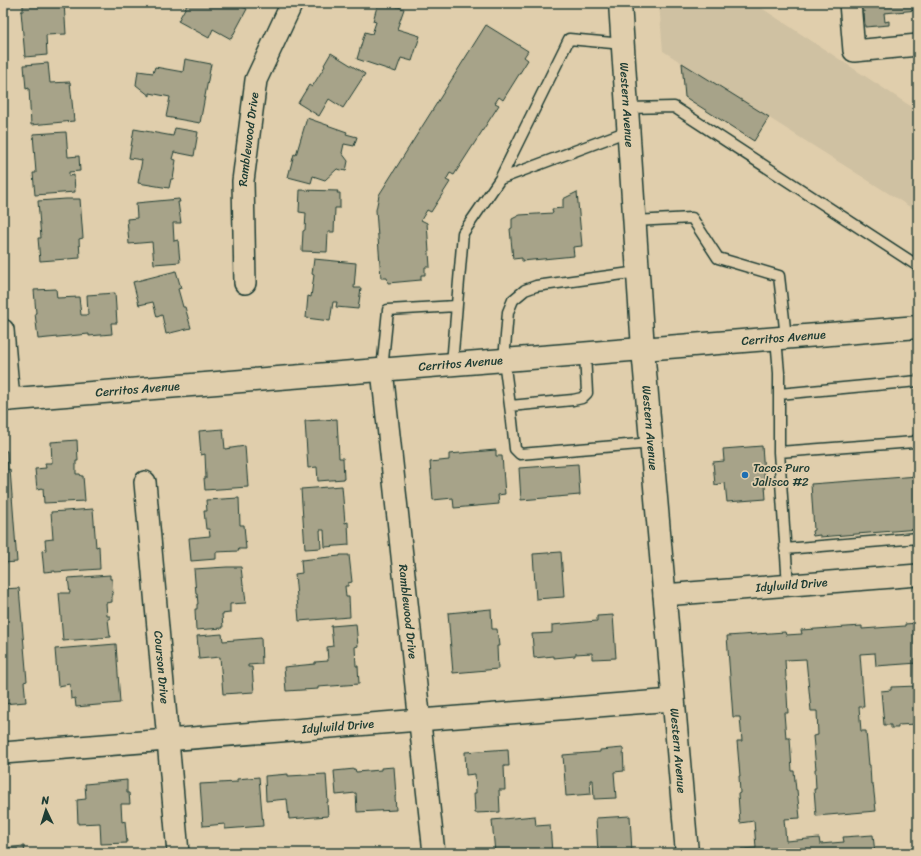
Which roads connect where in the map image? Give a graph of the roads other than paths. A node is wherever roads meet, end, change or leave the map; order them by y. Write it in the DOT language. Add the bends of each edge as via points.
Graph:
graph roads {
  1 [pos="292,3"];
  2 [pos="620,3"];
  3 [pos="850,3"];
  4 [pos="623,44"];
  5 [pos="918,45"];
  6 [pos="627,108"];
  7 [pos="628,131"];
  8 [pos="500,179"];
  9 [pos="634,221"];
  10 [pos="918,266"];
  11 [pos="638,272"];
  12 [pos="245,283"];
  13 [pos="456,306"];
  14 [pos="918,327"];
  15 [pos="3,330"];
  16 [pos="781,338"];
  17 [pos="643,349"];
  18 [pos="585,354"];
  19 [pos="504,360"];
  20 [pos="452,364"];
  21 [pos="382,370"];
  22 [pos="918,381"];
  23 [pos="779,394"];
  24 [pos="6,400"];
  25 [pos="510,406"];
  26 [pos="918,439"];
  27 [pos="651,443"];
  28 [pos="779,452"];
  29 [pos="145,482"];
  30 [pos="918,538"];
  31 [pos="785,549"];
  32 [pos="918,575"];
  33 [pos="788,586"];
  34 [pos="664,595"];
  35 [pos="673,700"];
  36 [pos="420,720"];
  37 [pos="168,740"];
  38 [pos="3,753"];
  39 [pos="178,853"];
  40 [pos="434,853"];
  41 [pos="687,853"];
  1 -- 12 [label="street, Ramblewood Drive" via="256,80 243,181"];
  2 -- 4 [label="main road, Western Avenue"];
  3 -- 5 [label="street" via="854,50"];
  4 -- 6 [label="main road, Western Avenue"];
  4 -- 8 [label="lane" via="569,39"];
  6 -- 7 [label="main road, Western Avenue"];
  6 -- 10 [label="lane" via="674,107"];
  7 -- 8 [label="lane"];
  7 -- 9 [label="main road, Western Avenue"];
  8 -- 13 [label="lane" via="463,233"];
  9 -- 11 [label="main road, Western Avenue"];
  9 -- 16 [label="lane" via="692,218 718,258 779,276"];
  11 -- 17 [label="main road, Western Avenue"];
  11 -- 19 [label="lane" via="536,286 525,290 513,300 508,312"];
  13 -- 20 [label="lane"];
  13 -- 21 [label="lane" via="388,310"];
  14 -- 16 [label="main road, Cerritos Avenue"];
  15 -- 24 [label="street"];
  16 -- 17 [label="main road, Cerritos Avenue"];
  16 -- 23 [label="lane"];
  17 -- 18 [label="main road, Cerritos Avenue"];
  17 -- 27 [label="main road, Western Avenue"];
  18 -- 19 [label="main road, Cerritos Avenue"];
  18 -- 25 [label="lane" via="587,393 582,398"];
  19 -- 20 [label="main road, Cerritos Avenue"];
  19 -- 25 [label="lane"];
  20 -- 21 [label="main road, Cerritos Avenue"];
  21 -- 24 [label="main road, Cerritos Avenue"];
  21 -- 36 [label="street, Ramblewood Drive"];
  22 -- 23 [label="lane"];
  23 -- 28 [label="lane"];
  25 -- 27 [label="lane" via="515,449 520,454"];
  26 -- 28 [label="lane" via="914,442"];
  27 -- 34 [label="main road, Western Avenue"];
  28 -- 31 [label="lane"];
  29 -- 37 [label="street, Courson Drive"];
  30 -- 31 [label="lane"];
  31 -- 33 [label="lane"];
  32 -- 33 [label="street, Idylwild Drive"];
  33 -- 34 [label="street, Idylwild Drive"];
  34 -- 35 [label="main road, Western Avenue"];
  35 -- 36 [label="street, Idylwild Drive"];
  35 -- 41 [label="main road, Western Avenue"];
  36 -- 37 [label="street, Idylwild Drive"];
  36 -- 40 [label="street, Ramblewood Drive"];
  37 -- 38 [label="street, Idylwild Drive"];
  37 -- 39 [label="street, Courson Drive"];
}
